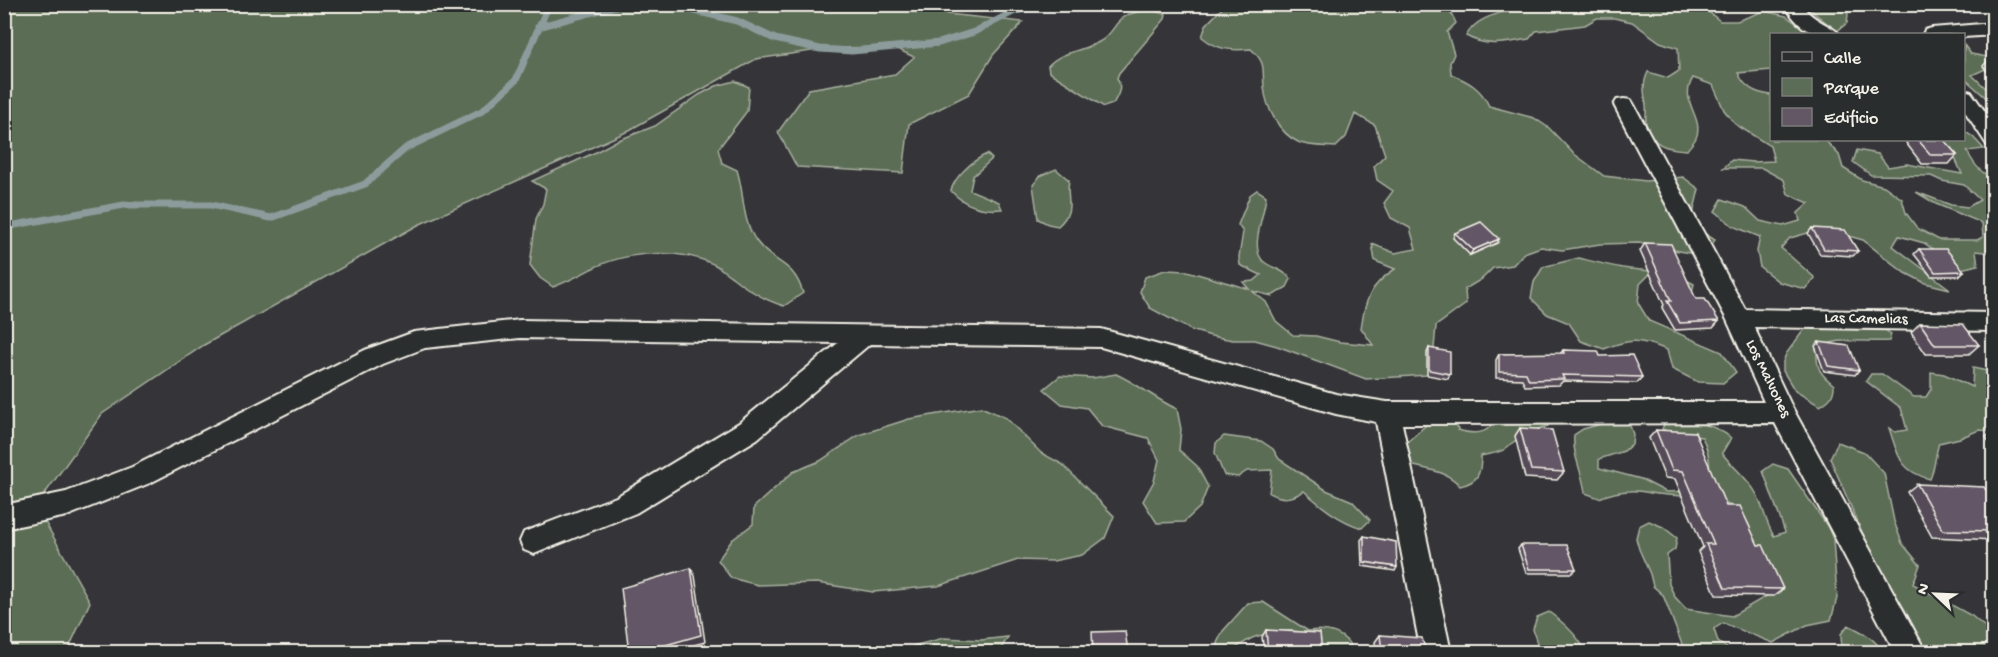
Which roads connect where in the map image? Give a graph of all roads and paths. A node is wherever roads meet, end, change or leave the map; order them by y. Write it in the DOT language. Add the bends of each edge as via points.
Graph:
graph roads {
  1 [pos="928,4"];
  2 [pos="945,4"];
  3 [pos="1797,4"];
  4 [pos="1994,29"];
  5 [pos="1826,33"];
  6 [pos="1944,33"];
  7 [pos="1965,97"];
  8 [pos="1624,105"];
  9 [pos="1994,140"];
  10 [pos="1738,318"];
  11 [pos="1994,322"];
  12 [pos="867,333"];
  13 [pos="1782,412"];
  14 [pos="1387,413"];
  15 [pos="4,517"];
  16 [pos="534,541"];
  17 [pos="1436,652"];
  18 [pos="1911,652"];
  1 -- 2 [label="street"];
  3 -- 5 [label="street" via="1804,21"];
  4 -- 6 [label="street"];
  7 -- 9 [label="street"];
  8 -- 10 [label="street, Los Malvones"];
  10 -- 11 [label="street, Las Camelias"];
  10 -- 13 [label="street, Los Malvones"];
  12 -- 14 [label="street" via="1101,338 1336,404"];
  12 -- 15 [label="street" via="520,329 423,339 374,357 141,475 67,504"];
  12 -- 16 [label="street" via="748,431 626,505"];
  13 -- 14 [label="street"];
  13 -- 18 [label="street, Los Malvones"];
  14 -- 17 [label="street"];
}
